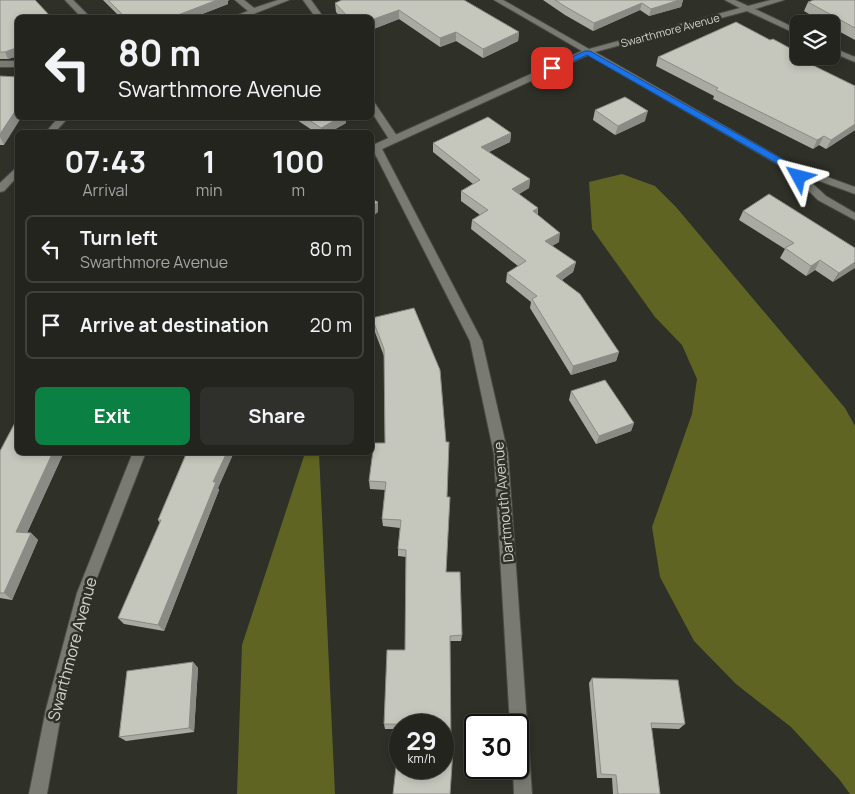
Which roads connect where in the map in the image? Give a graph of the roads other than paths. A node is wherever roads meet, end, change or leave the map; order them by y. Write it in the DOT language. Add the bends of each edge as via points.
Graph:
graph roads {
  1 [pos="69,0"];
  2 [pos="239,0"];
  3 [pos="285,0"];
  4 [pos="308,0"];
  5 [pos="498,0"];
  6 [pos="729,0"];
  7 [pos="780,0"];
  8 [pos="747,9"];
  9 [pos="253,11"];
  10 [pos="84,15"];
  11 [pos="242,15"];
  12 [pos="318,15"];
  13 [pos="790,29"];
  14 [pos="587,52"];
  15 [pos="840,53"];
  16 [pos="855,60"];
  17 [pos="0,64"];
  18 [pos="15,64"];
  19 [pos="374,109"];
  20 [pos="61,120"];
  21 [pos="52,130"];
  22 [pos="394,139"];
  23 [pos="374,148"];
  24 [pos="788,166"];
  25 [pos="15,172"];
  26 [pos="0,189"];
  27 [pos="855,192"];
  28 [pos="855,217"];
  29 [pos="139,455"];
  30 [pos="38,794"];
  31 [pos="524,794"];
  1 -- 10 [label="street"];
  2 -- 9 [label="street"];
  3 -- 9 [label="street"];
  4 -- 12 [label="street"];
  5 -- 14 [label="street"];
  6 -- 8 [label="street"];
  7 -- 8 [label="street, Swarthmore Avenue"];
  8 -- 13 [label="street"];
  8 -- 14 [label="street, Swarthmore Avenue"];
  9 -- 11 [label="street"];
  14 -- 22 [label="street, Swarthmore Avenue"];
  14 -- 24 [label="street"];
  15 -- 16 [label="street"];
  17 -- 18 [label="street"];
  19 -- 22 [label="street"];
  20 -- 21 [label="street"];
  22 -- 23 [label="street, Swarthmore Avenue"];
  23 -- 31 [label="street, Dartmouth Avenue" via="476,341 501,454"];
  24 -- 27 [label="street"];
  24 -- 28 [label="street" via="822,198"];
  25 -- 26 [label="street"];
  29 -- 30 [label="street, Swarthmore Avenue" via="84,593 54,709"];
}
